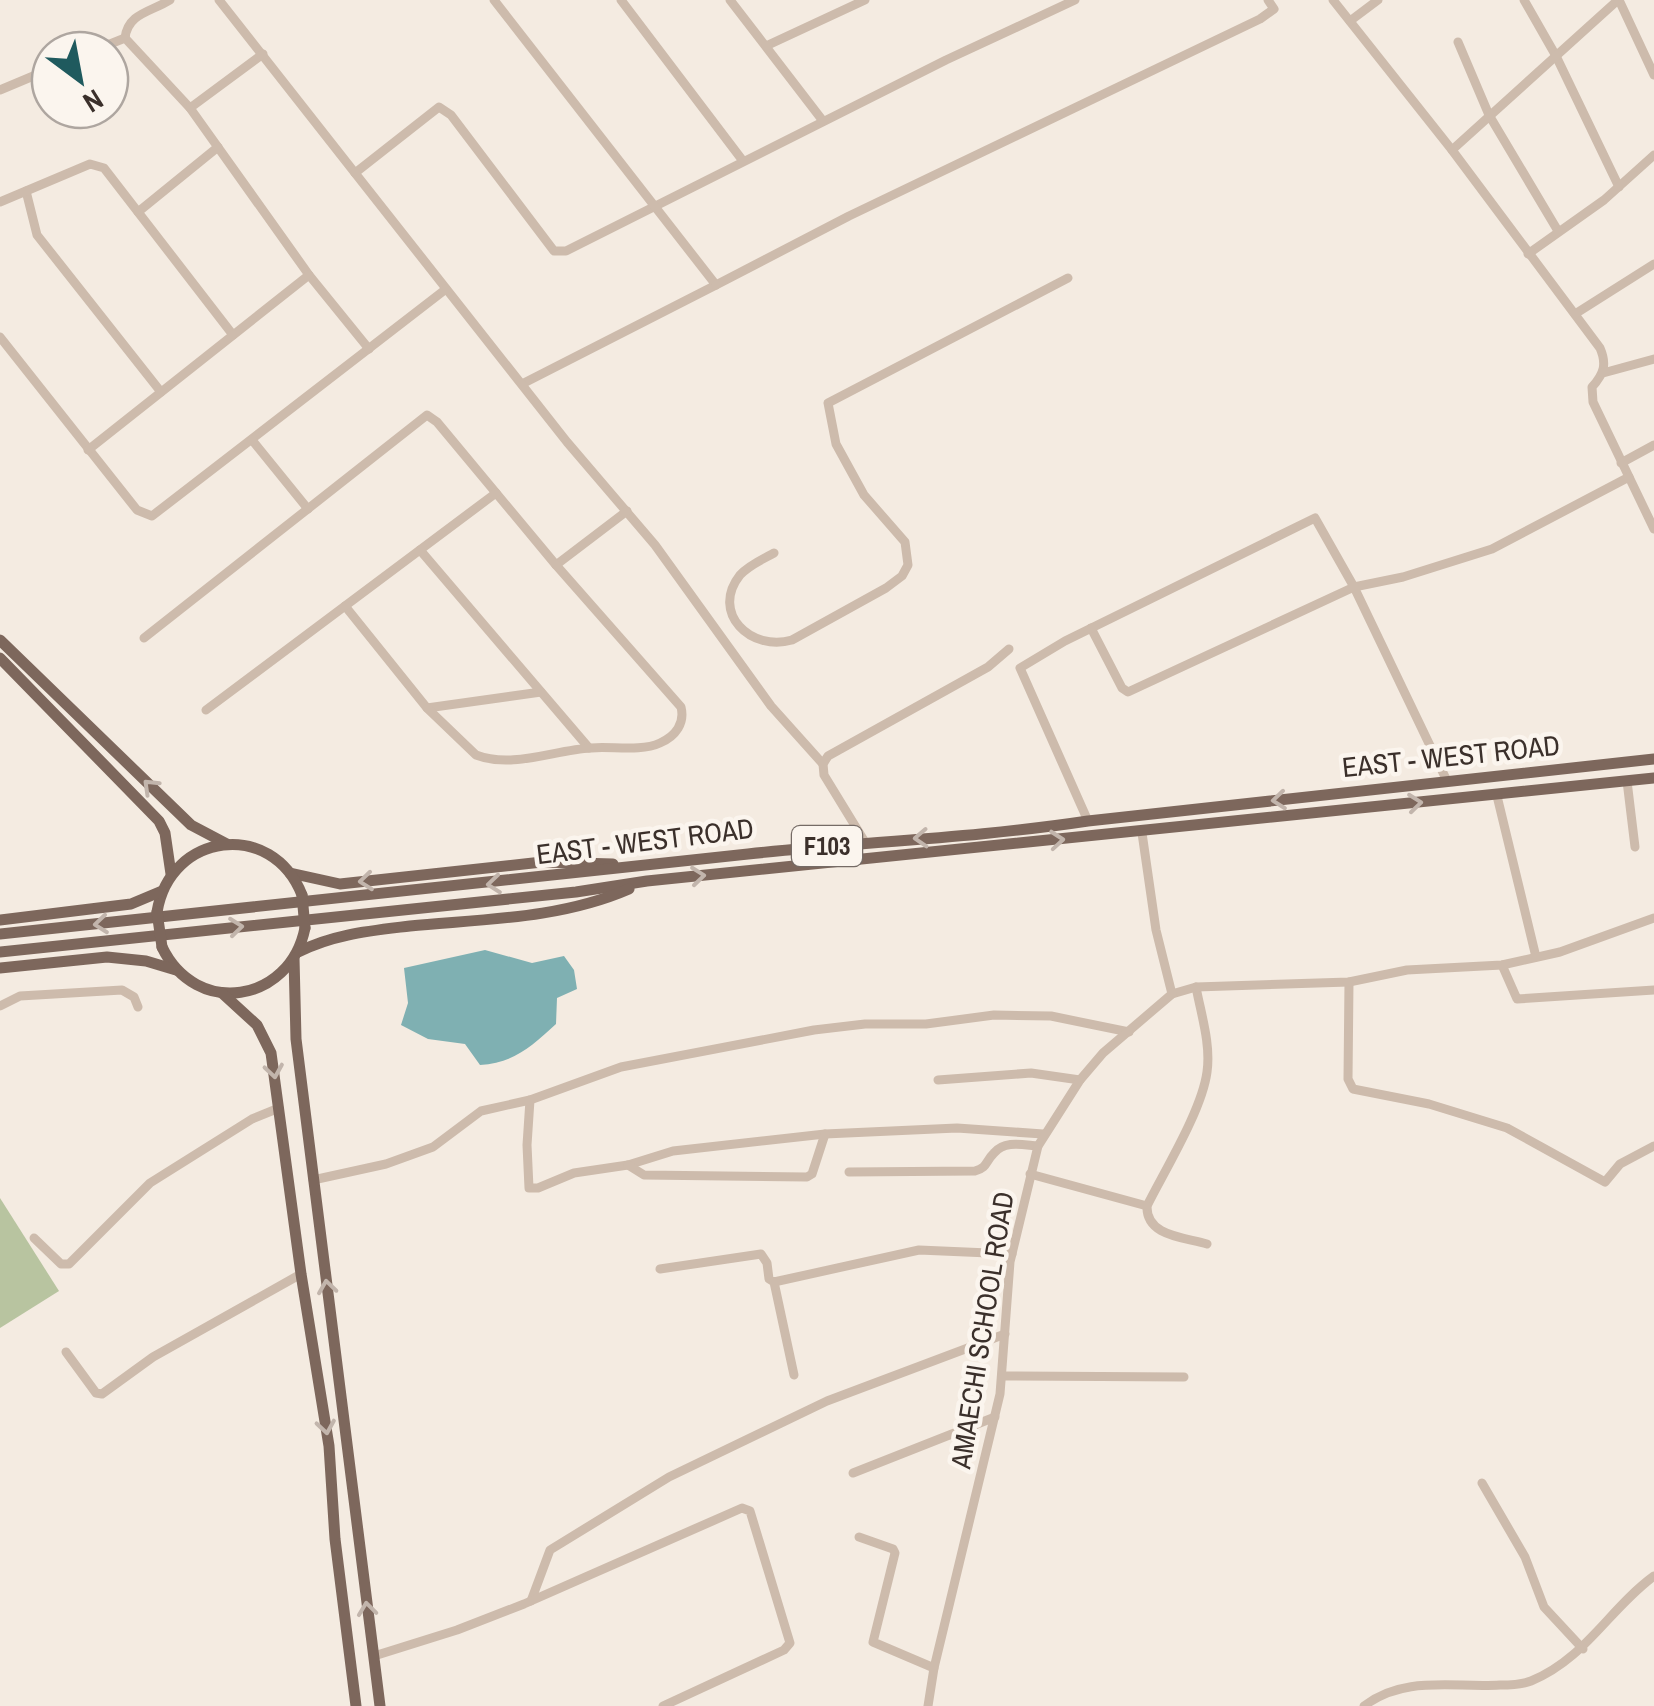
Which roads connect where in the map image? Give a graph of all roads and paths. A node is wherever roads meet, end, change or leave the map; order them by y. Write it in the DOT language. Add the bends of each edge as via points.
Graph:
graph roads {
  1 [pos="170,0"];
  2 [pos="220,0"];
  3 [pos="494,0"];
  4 [pos="621,0"];
  5 [pos="730,0"];
  6 [pos="865,0"];
  7 [pos="1075,0"];
  8 [pos="1268,0"];
  9 [pos="1333,0"];
  10 [pos="1378,0"];
  11 [pos="1524,0"];
  12 [pos="1619,0"];
  13 [pos="1350,21"];
  14 [pos="126,30"];
  15 [pos="1458,42"];
  16 [pos="130,43"];
  17 [pos="766,46"];
  18 [pos="263,54"];
  19 [pos="1556,56"];
  20 [pos="1654,75"];
  21 [pos="30,77"];
  22 [pos="0,90"];
  23 [pos="190,108"];
  24 [pos="1489,114"];
  25 [pos="822,121"];
  26 [pos="218,147"];
  27 [pos="1452,150"];
  28 [pos="1654,155"];
  29 [pos="743,161"];
  30 [pos="355,173"];
  31 [pos="1619,187"];
  32 [pos="26,191"];
  33 [pos="0,202"];
  34 [pos="656,206"];
  35 [pos="138,212"];
  36 [pos="1558,231"];
  37 [pos="1528,254"];
  38 [pos="1654,264"];
  39 [pos="309,275"];
  40 [pos="1068,278"];
  41 [pos="716,285"];
  42 [pos="446,289"];
  43 [pos="1575,314"];
  44 [pos="232,336"];
  45 [pos="0,338"];
  46 [pos="369,349"];
  47 [pos="1654,359"];
  48 [pos="1603,373"];
  49 [pos="522,384"];
  50 [pos="161,392"];
  51 [pos="252,440"];
  52 [pos="1654,445"];
  53 [pos="88,450"];
  54 [pos="1622,463"];
  55 [pos="1628,477"];
  56 [pos="496,493"];
  57 [pos="308,509"];
  58 [pos="627,512"];
  59 [pos="1654,529"];
  60 [pos="420,550"];
  61 [pos="774,553"];
  62 [pos="556,565"];
  63 [pos="1354,586"];
  64 [pos="345,606"];
  65 [pos="1090,628"];
  66 [pos="144,638"];
  67 [pos="0,640"];
  68 [pos="1009,649"];
  69 [pos="0,658"];
  70 [pos="541,692"];
  71 [pos="427,708"];
  72 [pos="206,710"];
  73 [pos="589,748"];
  74 [pos="1654,759"];
  75 [pos="823,764"];
  76 [pos="1654,778"];
  77 [pos="1447,781"];
  78 [pos="1627,781"];
  79 [pos="1498,796"];
  80 [pos="1088,821"];
  81 [pos="1142,832"];
  82 [pos="864,842"];
  83 [pos="227,844"];
  84 [pos="1635,847"];
  85 [pos="638,866"];
  86 [pos="290,873"];
  87 [pos="171,874"];
  88 [pos="647,881"];
  89 [pos="162,892"];
  90 [pos="0,920"];
  91 [pos="1651,920"];
  92 [pos="1654,932"];
  93 [pos="0,934"];
  94 [pos="0,952"];
  95 [pos="296,955"];
  96 [pos="1536,957"];
  97 [pos="1502,965"];
  98 [pos="0,968"];
  99 [pos="176,970"];
  100 [pos="1349,982"];
  101 [pos="1196,987"];
  102 [pos="1654,990"];
  103 [pos="222,993"];
  104 [pos="1172,994"];
  105 [pos="0,1006"];
  106 [pos="138,1007"];
  107 [pos="1129,1032"];
  108 [pos="938,1080"];
  109 [pos="1080,1080"];
  110 [pos="530,1100"];
  111 [pos="280,1108"];
  112 [pos="825,1134"];
  113 [pos="1042,1134"];
  114 [pos="1038,1146"];
  115 [pos="1654,1146"];
  116 [pos="628,1165"];
  117 [pos="850,1172"];
  118 [pos="1030,1174"];
  119 [pos="313,1180"];
  120 [pos="1146,1206"];
  121 [pos="34,1238"];
  122 [pos="1207,1244"];
  123 [pos="1012,1254"];
  124 [pos="660,1269"];
  125 [pos="301,1274"];
  126 [pos="774,1282"];
  127 [pos="1005,1334"];
  128 [pos="66,1352"];
  129 [pos="794,1375"];
  130 [pos="1003,1376"];
  131 [pos="1184,1377"];
  132 [pos="996,1417"];
  133 [pos="853,1473"];
  134 [pos="1482,1483"];
  135 [pos="860,1537"];
  136 [pos="1654,1576"];
  137 [pos="531,1601"];
  138 [pos="1583,1649"];
  139 [pos="374,1656"];
  140 [pos="934,1668"];
  141 [pos="356,1706"];
  142 [pos="380,1706"];
  143 [pos="663,1706"];
  144 [pos="928,1706"];
  145 [pos="1364,1706"];
  1 -- 14 [label="street" via="138,14"];
  2 -- 18 [label="street"];
  3 -- 34 [label="street"];
  4 -- 29 [label="street"];
  5 -- 17 [label="street"];
  6 -- 17 [label="street"];
  7 -- 25 [label="street"];
  8 -- 41 [label="street" via="1274,9 1260,19"];
  9 -- 13 [label="street"];
  10 -- 13 [label="street"];
  11 -- 19 [label="street"];
  12 -- 19 [label="street"];
  12 -- 20 [label="street"];
  13 -- 27 [label="street"];
  15 -- 24 [label="street"];
  16 -- 23 [label="street"];
  17 -- 25 [label="street"];
  18 -- 23 [label="street"];
  18 -- 30 [label="street"];
  19 -- 24 [label="street"];
  19 -- 31 [label="street"];
  21 -- 22 [label="street"];
  23 -- 26 [label="street"];
  24 -- 27 [label="street"];
  24 -- 36 [label="street"];
  25 -- 29 [label="street"];
  26 -- 35 [label="street"];
  26 -- 39 [label="street"];
  27 -- 37 [label="street"];
  28 -- 31 [label="street"];
  29 -- 34 [label="street"];
  30 -- 34 [label="street" via="439,107 554,250"];
  30 -- 42 [label="street"];
  31 -- 36 [label="street"];
  32 -- 33 [label="street"];
  32 -- 35 [label="street" via="90,164 104,168"];
  32 -- 50 [label="street" via="37,235"];
  34 -- 41 [label="street"];
  35 -- 44 [label="street"];
  36 -- 37 [label="street"];
  37 -- 43 [label="street"];
  38 -- 43 [label="street"];
  39 -- 44 [label="street"];
  39 -- 46 [label="street"];
  40 -- 61 [label="street" via="828,404 836,444 855,480 905,542 908,565 902,576 792,640 763,643 739,627 731,600 742,573"];
  41 -- 49 [label="street"];
  42 -- 46 [label="street"];
  42 -- 49 [label="street"];
  43 -- 48 [label="street" via="1600,348"];
  44 -- 50 [label="street"];
  45 -- 53 [label="street"];
  46 -- 51 [label="street"];
  47 -- 48 [label="street"];
  48 -- 54 [label="street" via="1592,387 1593,402"];
  49 -- 58 [label="street"];
  50 -- 53 [label="street"];
  51 -- 53 [label="street" via="152,516 136,510"];
  51 -- 57 [label="street"];
  52 -- 54 [label="street"];
  54 -- 55 [label="street"];
  55 -- 59 [label="street"];
  55 -- 63 [label="street" via="1492,549"];
  56 -- 57 [label="street" via="427,415"];
  56 -- 60 [label="street"];
  56 -- 62 [label="street"];
  57 -- 66 [label="street"];
  58 -- 62 [label="street"];
  58 -- 75 [label="street"];
  60 -- 64 [label="street"];
  60 -- 70 [label="street"];
  62 -- 73 [label="street" via="684,717 678,731 660,743"];
  63 -- 65 [label="street" via="1128,692"];
  63 -- 65 [label="street" via="1315,518"];
  63 -- 77 [label="street"];
  64 -- 71 [label="street"];
  64 -- 72 [label="street"];
  65 -- 80 [label="street" via="1020,668"];
  83 -- 67 [label="main road, one-way" via="190,825"];
  68 -- 75 [label="street"];
  69 -- 87 [label="main road" via="158,821"];
  70 -- 71 [label="street"];
  70 -- 73 [label="street"];
  71 -- 73 [label="street" via="484,758"];
  74 -- 77 [label="main road, EAST - WEST ROAD / F103"];
  75 -- 82 [label="street"];
  76 -- 78 [label="main road, EAST - WEST ROAD / F103"];
  77 -- 80 [label="main road, EAST - WEST ROAD / F103, one-way"];
  78 -- 79 [label="main road, EAST - WEST ROAD / F103"];
  78 -- 84 [label="street"];
  81 -- 79 [label="main road, EAST - WEST ROAD / F103, one-way"];
  79 -- 96 [label="street"];
  80 -- 82 [label="main road, EAST - WEST ROAD / F103, one-way" via="1003,834"];
  88 -- 81 [label="main road, EAST - WEST ROAD / F103, one-way"];
  81 -- 104 [label="street"];
  82 -- 85 [label="main road, EAST - WEST ROAD / F103"];
  83 -- 86 [label="main road" via="265,852"];
  83 -- 87 [label="main road" via="196,853"];
  85 -- 86 [label="main road, one-way" via="556,861 340,884"];
  85 -- 93 [label="main road, EAST - WEST ROAD / F103, one-way"];
  86 -- 95 [label="main road, bridge" via="302,896 305,928"];
  87 -- 89 [label="main road"];
  94 -- 88 [label="main road, EAST - WEST ROAD / F103, one-way"];
  88 -- 95 [label="main road" via="581,907 349,933"];
  89 -- 90 [label="main road" via="131,904"];
  89 -- 99 [label="main road, bridge" via="156,912 162,948"];
  91 -- 92 [label="street"];
  91 -- 96 [label="street"];
  95 -- 103 [label="main road" via="266,984"];
  95 -- 119 [label="main road" via="294,1012"];
  96 -- 97 [label="street"];
  97 -- 100 [label="street" via="1407,970"];
  97 -- 102 [label="street" via="1516,998"];
  98 -- 99 [label="main road" via="107,957"];
  99 -- 103 [label="main road"];
  100 -- 101 [label="street"];
  100 -- 115 [label="street" via="1353,1089 1508,1128 1605,1182 1620,1164"];
  101 -- 104 [label="street"];
  101 -- 120 [label="street" via="1207,1073"];
  103 -- 111 [label="main road, one-way" via="264,1036"];
  104 -- 107 [label="street, AMAECHI SCHOOL ROAD"];
  105 -- 106 [label="street" via="20,996 122,990"];
  107 -- 109 [label="street, AMAECHI SCHOOL ROAD"];
  107 -- 110 [label="street" via="1051,1016 994,1014 848,1026 621,1067"];
  108 -- 109 [label="street" via="1030,1073"];
  109 -- 113 [label="street, AMAECHI SCHOOL ROAD"];
  110 -- 116 [label="street" via="529,1188"];
  110 -- 119 [label="street" via="481,1111 433,1147"];
  111 -- 121 [label="street" via="150,1183 69,1264"];
  111 -- 125 [label="main road"];
  112 -- 113 [label="street" via="957,1128"];
  112 -- 116 [label="street" via="673,1152"];
  112 -- 116 [label="street" via="807,1177 644,1175"];
  113 -- 114 [label="street, AMAECHI SCHOOL ROAD"];
  114 -- 117 [label="street" via="1002,1146 975,1171"];
  114 -- 118 [label="street, AMAECHI SCHOOL ROAD"];
  118 -- 120 [label="street"];
  118 -- 123 [label="street, AMAECHI SCHOOL ROAD"];
  139 -- 119 [label="main road, one-way"];
  120 -- 122 [label="street" via="1151,1226"];
  123 -- 126 [label="street" via="919,1250"];
  123 -- 127 [label="street, AMAECHI SCHOOL ROAD"];
  124 -- 126 [label="street" via="761,1254"];
  125 -- 128 [label="street" via="153,1357 102,1394"];
  125 -- 141 [label="main road, one-way" via="329,1446"];
  126 -- 129 [label="street"];
  127 -- 130 [label="street, AMAECHI SCHOOL ROAD"];
  127 -- 137 [label="street" via="827,1401 669,1478 550,1550"];
  130 -- 131 [label="street"];
  130 -- 132 [label="street, AMAECHI SCHOOL ROAD"];
  132 -- 133 [label="street"];
  132 -- 140 [label="street, AMAECHI SCHOOL ROAD"];
  134 -- 138 [label="street" via="1526,1558 1544,1606"];
  135 -- 140 [label="street" via="895,1553 873,1642"];
  136 -- 138 [label="street"];
  137 -- 139 [label="street"];
  137 -- 143 [label="street" via="742,1508 750,1511 790,1643"];
  138 -- 145 [label="street" via="1526,1684 1399,1688"];
  139 -- 142 [label="main road"];
  140 -- 144 [label="street, AMAECHI SCHOOL ROAD"];
}
